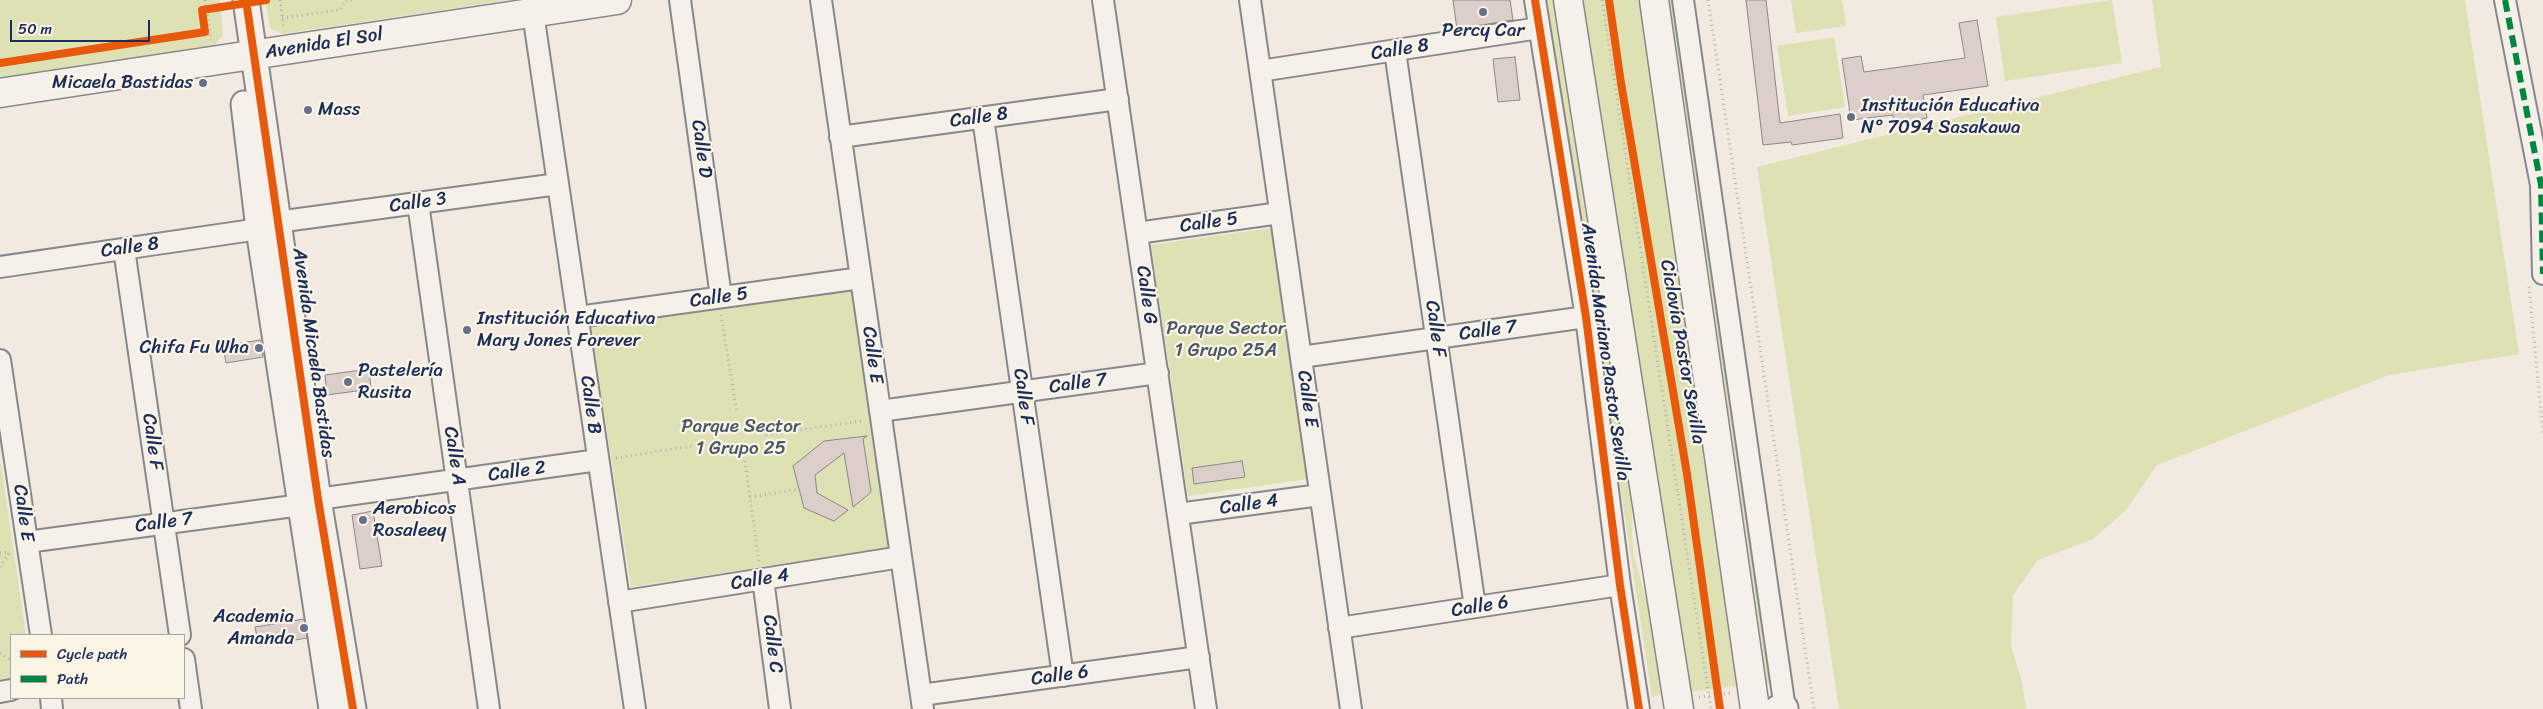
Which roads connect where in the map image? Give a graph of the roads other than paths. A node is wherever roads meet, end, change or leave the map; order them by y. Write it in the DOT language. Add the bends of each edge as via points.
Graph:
graph roads {
  1 [pos="618,0"];
  2 [pos="680,0"];
  3 [pos="821,0"];
  4 [pos="1103,0"];
  5 [pos="1250,0"];
  6 [pos="1535,0"];
  7 [pos="1568,0"];
  8 [pos="1654,0"];
  9 [pos="1683,0"];
  10 [pos="2505,0"];
  11 [pos="228,4"];
  12 [pos="533,13"];
  13 [pos="1539,28"];
  14 [pos="1396,51"];
  15 [pos="235,57"];
  16 [pos="1260,71"];
  17 [pos="0,93"];
  18 [pos="1118,99"];
  19 [pos="983,118"];
  20 [pos="840,137"];
  21 [pos="558,184"];
  22 [pos="418,203"];
  23 [pos="1280,213"];
  24 [pos="268,225"];
  25 [pos="1137,233"];
  26 [pos="124,249"];
  27 [pos="0,267"];
  28 [pos="861,278"];
  29 [pos="2536,279"];
  30 [pos="725,304"];
  31 [pos="578,317"];
  32 [pos="1586,317"];
  33 [pos="1436,338"];
  34 [pos="1301,357"];
  35 [pos="0,360"];
  36 [pos="1158,373"];
  37 [pos="1022,392"];
  38 [pos="4,413"];
  39 [pos="881,415"];
  40 [pos="611,458"];
  41 [pos="458,480"];
  42 [pos="1320,495"];
  43 [pos="310,502"];
  44 [pos="1178,514"];
  45 [pos="164,523"];
  46 [pos="27,542"];
  47 [pos="901,557"];
  48 [pos="766,571"];
  49 [pos="1620,585"];
  50 [pos="619,602"];
  51 [pos="1474,607"];
  52 [pos="1339,628"];
  53 [pos="41,634"];
  54 [pos="180,634"];
  55 [pos="1199,657"];
  56 [pos="185,666"];
  57 [pos="1063,676"];
  58 [pos="1754,700"];
  59 [pos="922,702"];
  60 [pos="1782,703"];
  61 [pos="1678,704"];
  62 [pos="191,709"];
  63 [pos="332,709"];
  64 [pos="352,709"];
  65 [pos="489,709"];
  66 [pos="635,709"];
  67 [pos="780,709"];
  68 [pos="1206,709"];
  69 [pos="1351,709"];
  70 [pos="1639,709"];
  1 -- 12 [label="main road, Avenida El Sol"];
  2 -- 30 [label="street, Calle D"];
  3 -- 20 [label="street, Calle E"];
  4 -- 18 [label="street, Calle G"];
  5 -- 16 [label="street, Calle E"];
  6 -- 13 [label="street, Avenida Mariano Pastor Sevilla"];
  7 -- 61 [label="main road, Avenida Mariano Pastor Sevilla"];
  8 -- 58 [label="main road"];
  9 -- 60 [label="street"];
  10 -- 29 [label="street" via="2542,184"];
  11 -- 15 [label="street, Avenida Micaela Bastidas"];
  12 -- 15 [label="main road, Avenida El Sol"];
  12 -- 21 [label="street, Calle B"];
  13 -- 14 [label="street, Calle 8"];
  13 -- 32 [label="street, Avenida Mariano Pastor Sevilla"];
  14 -- 16 [label="street, Calle 8"];
  14 -- 33 [label="street, Calle F"];
  15 -- 17 [label="main road, Avenida El Sol"];
  15 -- 24 [label="street, Avenida Micaela Bastidas"];
  16 -- 23 [label="street, Calle E"];
  18 -- 19 [label="street, Calle 8"];
  18 -- 25 [label="street, Calle G"];
  19 -- 20 [label="street, Calle 8"];
  19 -- 37 [label="street, Calle F"];
  20 -- 28 [label="street, Calle E"];
  21 -- 22 [label="street, Calle 3"];
  21 -- 31 [label="street, Calle B"];
  22 -- 24 [label="street, Calle 3"];
  22 -- 41 [label="street, Calle A"];
  23 -- 25 [label="street, Calle 5"];
  23 -- 34 [label="street, Calle E"];
  24 -- 26 [label="street, Calle 8"];
  24 -- 43 [label="street, Avenida Micaela Bastidas"];
  25 -- 36 [label="street, Calle G"];
  26 -- 27 [label="street, Calle 8"];
  26 -- 45 [label="street, Calle F"];
  28 -- 30 [label="street, Calle 5"];
  28 -- 39 [label="street, Calle E"];
  30 -- 31 [label="street, Calle 5"];
  31 -- 40 [label="street, Calle B"];
  32 -- 33 [label="street, Calle 7"];
  32 -- 49 [label="street, Avenida Mariano Pastor Sevilla"];
  33 -- 34 [label="street, Calle 7"];
  33 -- 51 [label="street, Calle F"];
  34 -- 42 [label="street, Calle E"];
  35 -- 38 [label="street, Calle E"];
  36 -- 37 [label="street, Calle 7"];
  36 -- 44 [label="street, Calle G"];
  37 -- 39 [label="street, Calle 7"];
  37 -- 57 [label="street, Calle F"];
  38 -- 46 [label="street, Calle E"];
  39 -- 47 [label="street, Calle E"];
  40 -- 41 [label="street, Calle 2"];
  40 -- 50 [label="street, Calle B"];
  41 -- 43 [label="street, Calle 2"];
  41 -- 65 [label="street, Calle A"];
  42 -- 44 [label="street, Calle 4"];
  42 -- 52 [label="street, Calle E"];
  43 -- 45 [label="street, Calle 7"];
  43 -- 63 [label="street, Avenida Micaela Bastidas"];
  43 -- 64 [label="street, Avenida Micaela Bastidas"];
  44 -- 55 [label="street, Calle G"];
  45 -- 46 [label="street, Calle 7"];
  45 -- 54 [label="street, Calle F"];
  46 -- 53 [label="street, Calle E"];
  47 -- 48 [label="street, Calle 4"];
  47 -- 59 [label="street, Calle E"];
  48 -- 50 [label="street, Calle 4"];
  48 -- 67 [label="street, Calle C"];
  49 -- 51 [label="street, Calle 6"];
  49 -- 70 [label="street, Avenida Mariano Pastor Sevilla"];
  50 -- 66 [label="street, Calle B"];
  51 -- 52 [label="street, Calle 6"];
  52 -- 69 [label="street, Calle E"];
  55 -- 57 [label="street, Calle 6"];
  55 -- 68 [label="street, Calle G"];
  56 -- 62 [label="street"];
  57 -- 59 [label="street, Calle 6"];
}
